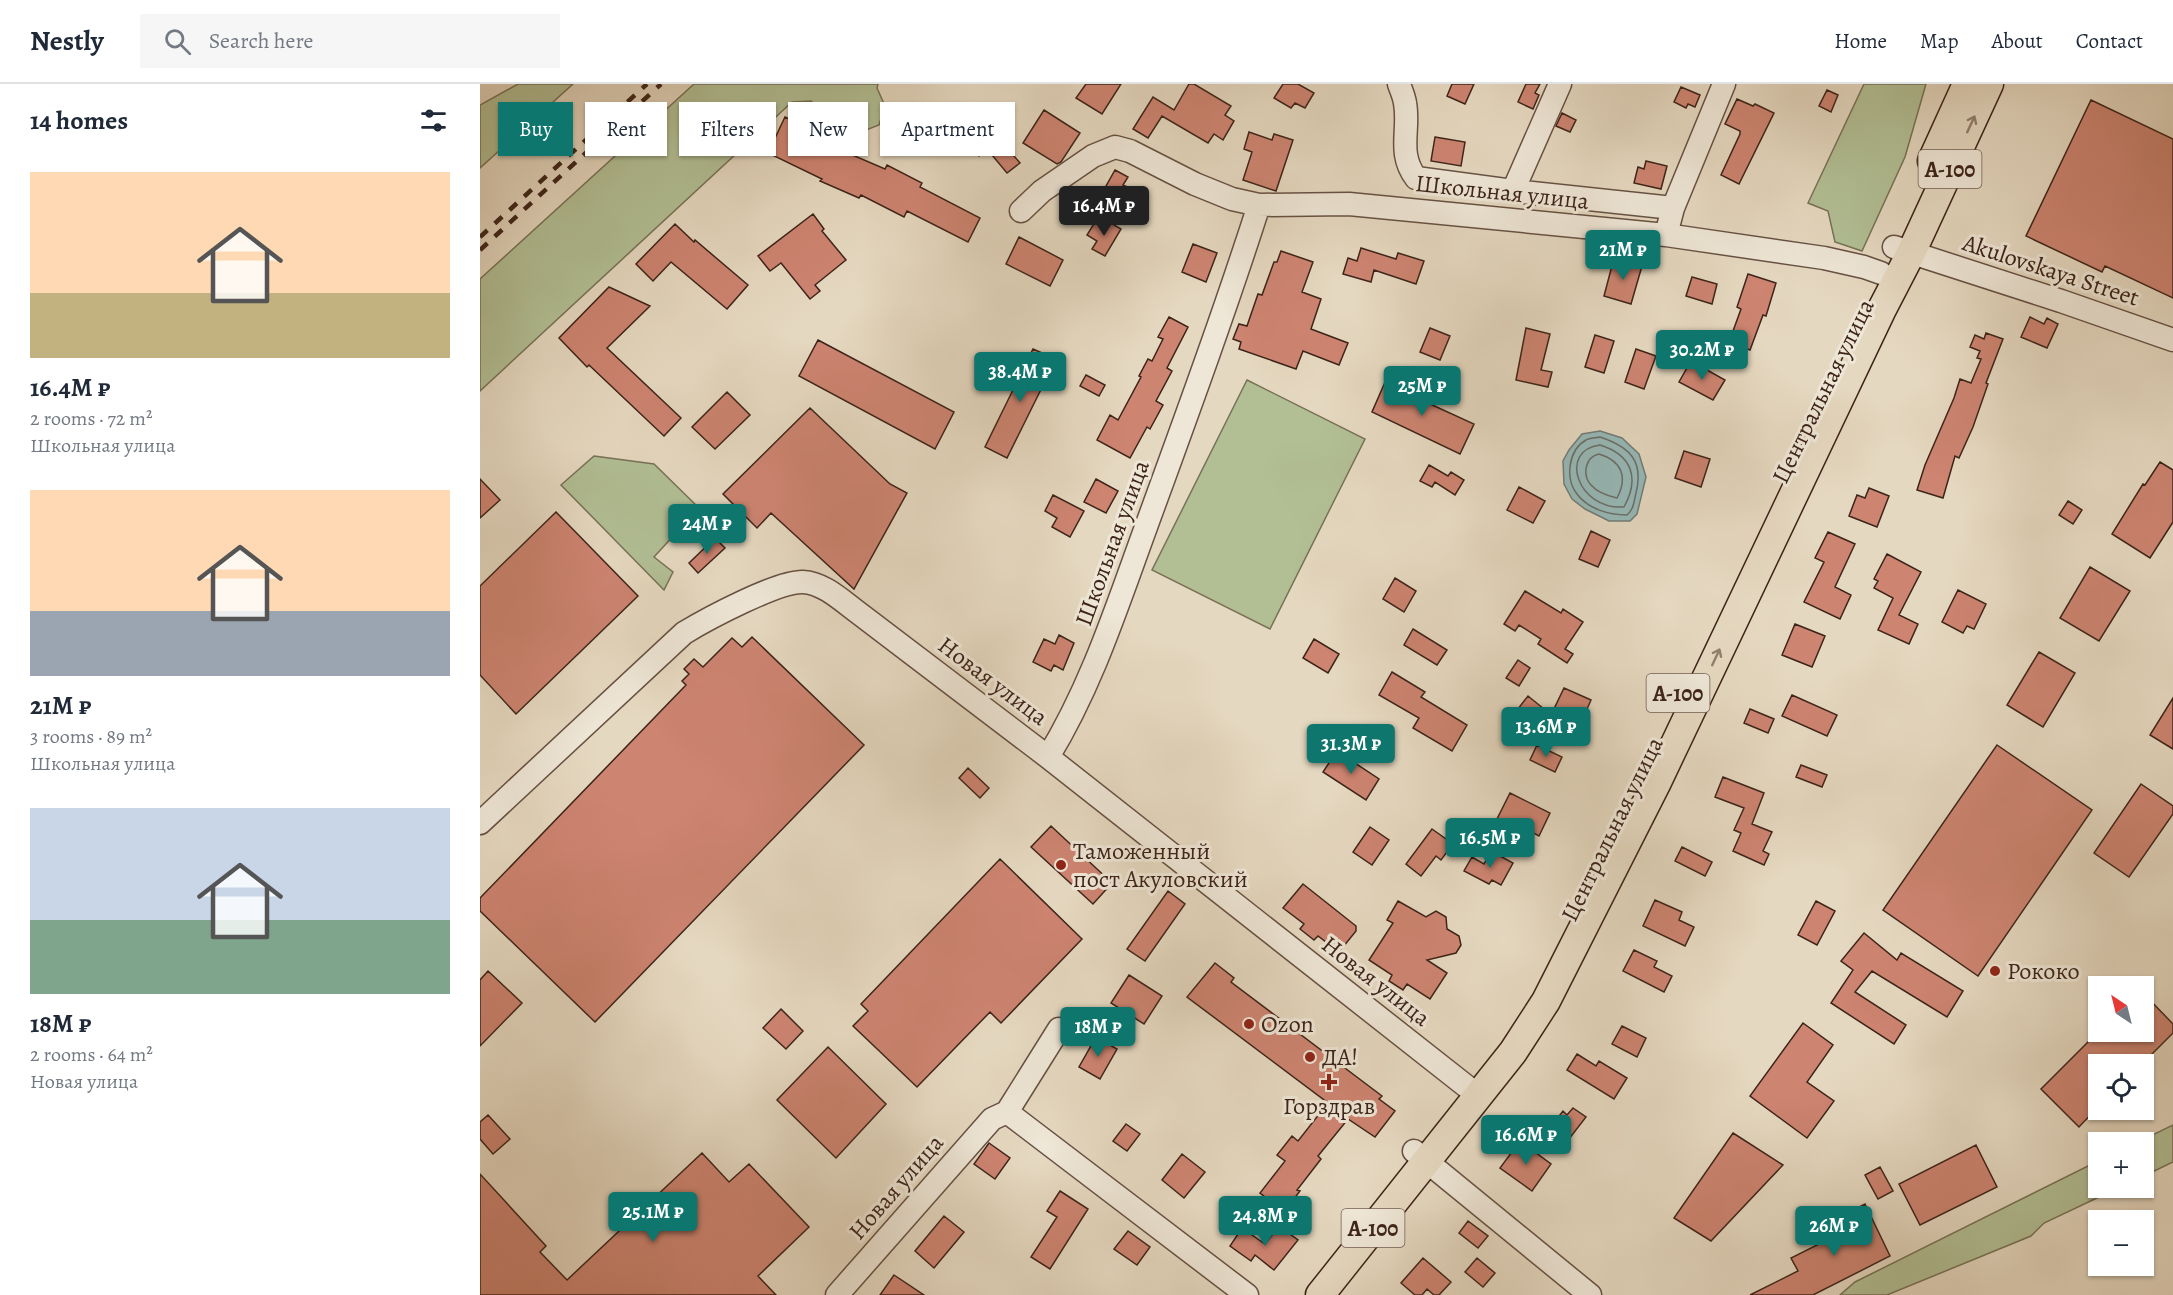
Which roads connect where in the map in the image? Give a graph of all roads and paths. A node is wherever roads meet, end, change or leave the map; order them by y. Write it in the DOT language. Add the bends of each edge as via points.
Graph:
graph roads {
  1 [pos="1399,84"];
  2 [pos="1560,84"];
  3 [pos="1724,84"];
  4 [pos="1967,84"];
  5 [pos="1989,84"];
  6 [pos="1513,191"];
  7 [pos="1259,205"];
  8 [pos="1673,208"];
  9 [pos="1021,211"];
  10 [pos="1666,236"];
  11 [pos="1902,250"];
  12 [pos="1877,281"];
  13 [pos="2173,340"];
  14 [pos="1048,757"];
  15 [pos="480,823"];
  16 [pos="1059,1029"];
  17 [pos="1466,1086"];
  18 [pos="1007,1112"];
  19 [pos="1420,1157"];
  20 [pos="837,1295"];
  21 [pos="1247,1295"];
  22 [pos="1301,1295"];
  23 [pos="1320,1295"];
  24 [pos="1590,1295"];
  1 -- 6 [label="street" via="1405,103 1406,159 1416,178"];
  2 -- 6 [label="street"];
  3 -- 8 [label="street"];
  4 -- 11 [label="main road, А-100"];
  11 -- 5 [label="main road, А-100, one-way"];
  6 -- 8 [label="street"];
  7 -- 9 [label="street, Школьная улица" via="1232,199 1115,147 1093,156"];
  7 -- 10 [label="street, Школьная улица" via="1349,204"];
  7 -- 14 [label="street, Школьная улица" via="1213,345 1105,642 1068,724"];
  8 -- 10 [label="street"];
  10 -- 12 [label="street, Школьная улица" via="1824,258 1864,267"];
  11 -- 12 [label="main road, А-100"];
  11 -- 13 [label="street, Akulovskaya Street"];
  19 -- 11 [label="main road, Центральная улица / А-100, one-way" via="1513,1052 1546,1001 1661,773 1860,356"];
  12 -- 17 [label="main road, Центральная улица / А-100" via="1541,976 1496,1048"];
  14 -- 15 [label="street, Новая улица" via="825,589 804,582 784,584 684,633"];
  14 -- 17 [label="street, Новая улица"];
  16 -- 18 [label="street, Новая улица"];
  17 -- 19 [label="main road, Центральная улица / А-100"];
  18 -- 20 [label="street, Новая улица" via="992,1119"];
  18 -- 21 [label="street"];
  19 -- 22 [label="main road, Центральная улица / А-100"];
  19 -- 23 [label="main road, Центральная улица / А-100"];
  19 -- 24 [label="street"];
}
